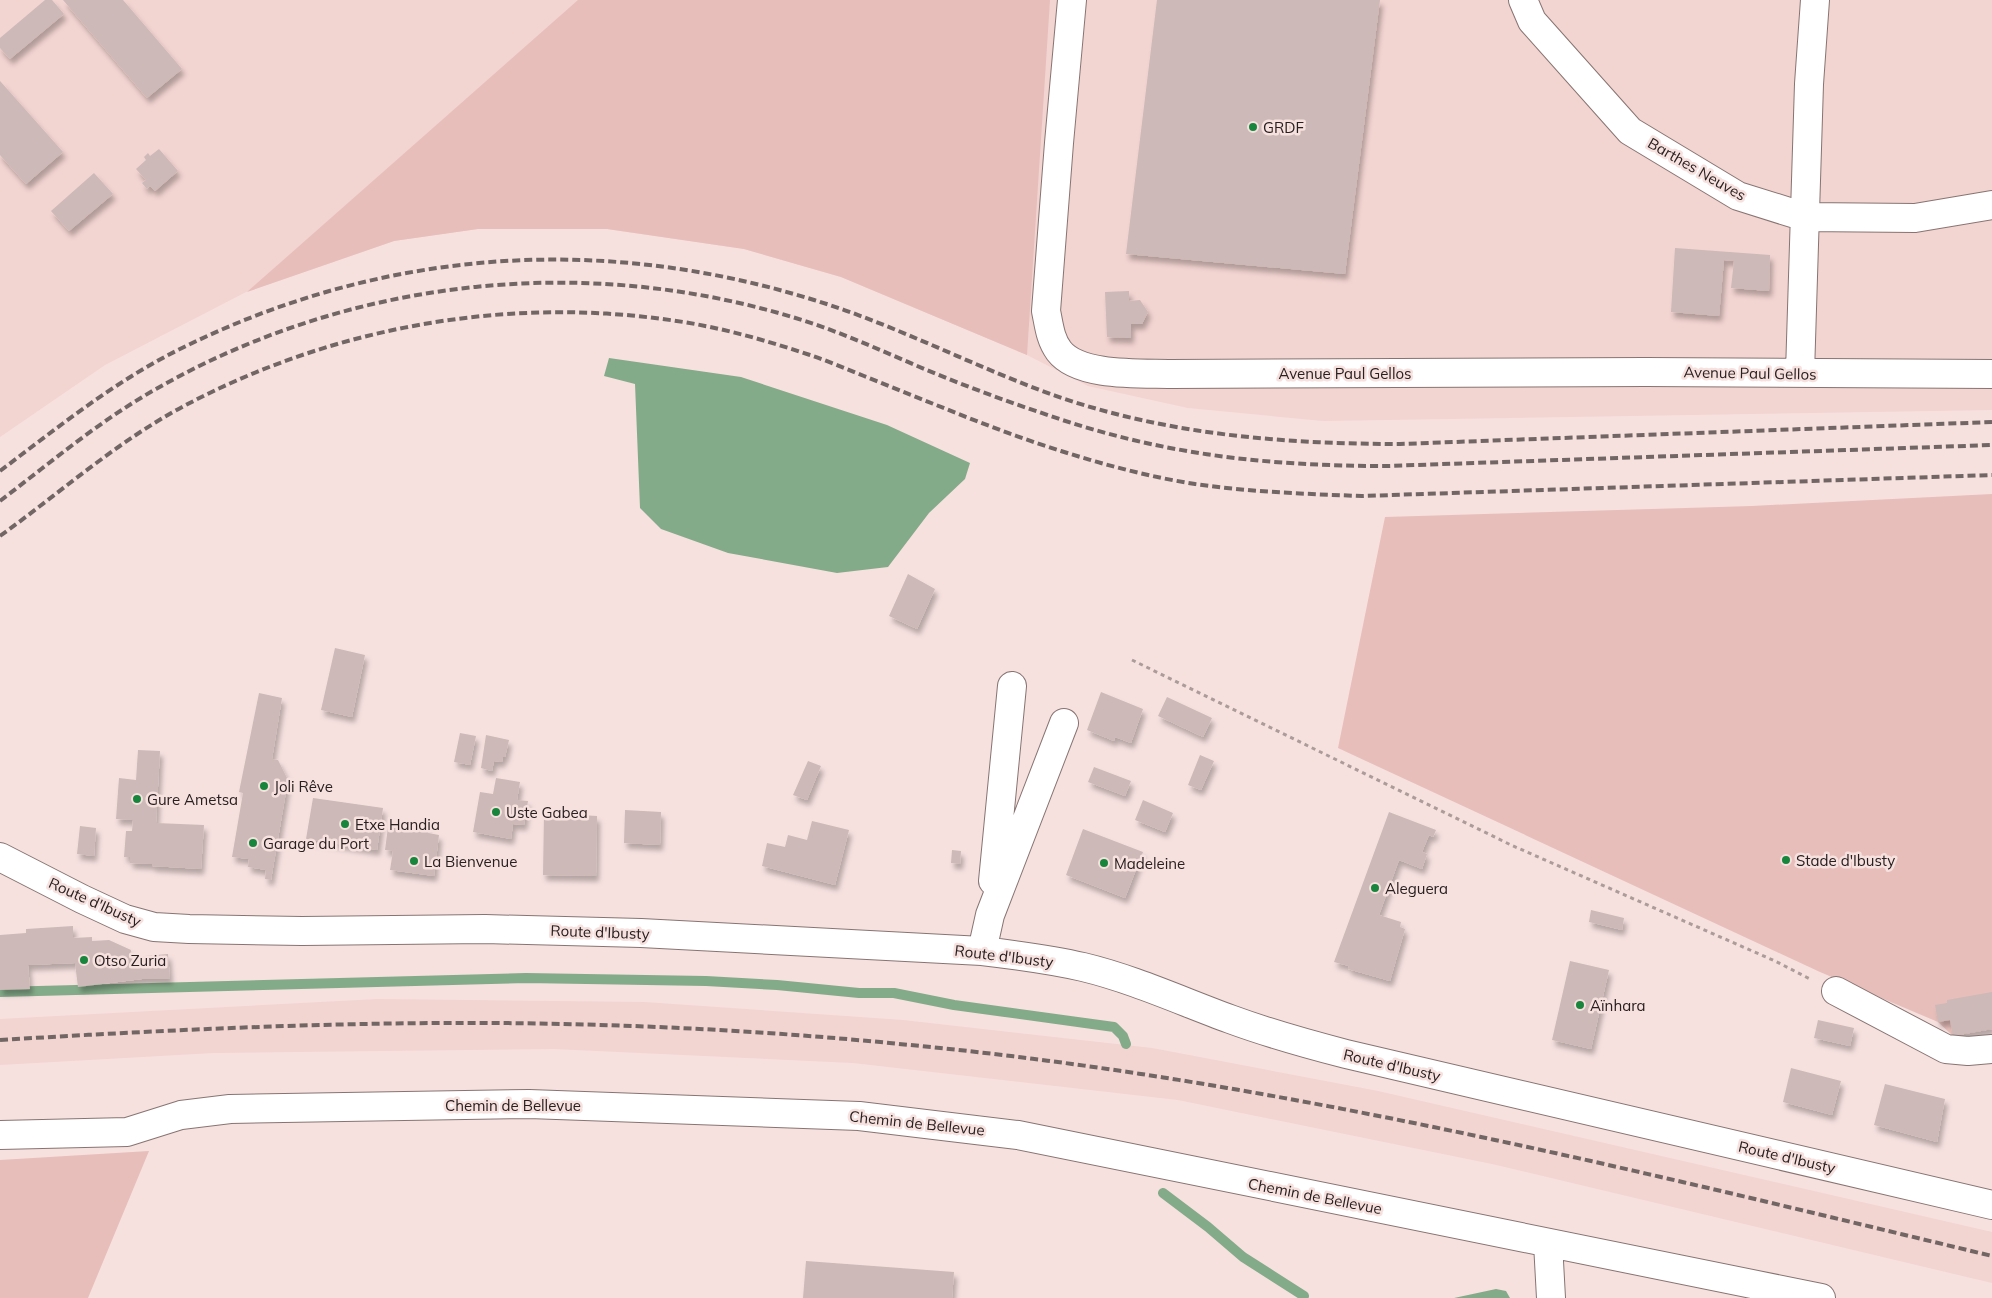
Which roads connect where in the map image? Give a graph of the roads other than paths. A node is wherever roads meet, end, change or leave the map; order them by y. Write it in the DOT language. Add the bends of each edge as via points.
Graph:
graph roads {
  1 [pos="1072,0"];
  2 [pos="1523,0"];
  3 [pos="1815,0"];
  4 [pos="1992,205"];
  5 [pos="1805,217"];
  6 [pos="1800,373"];
  7 [pos="1992,374"];
  8 [pos="1012,686"];
  9 [pos="1064,723"];
  10 [pos="0,857"];
  11 [pos="990,915"];
  12 [pos="982,951"];
  13 [pos="1836,991"];
  14 [pos="1992,1049"];
  15 [pos="0,1135"];
  16 [pos="1992,1206"];
  17 [pos="1548,1243"];
  18 [pos="1551,1298"];
  19 [pos="1821,1298"];
  1 -- 6 [label="street, Avenue Paul Gellos" via="1046,311 1051,337 1060,352 1081,366 1112,372 1171,374"];
  2 -- 5 [label="street, Barthes Neuves" via="1532,22 1630,131 1738,196"];
  3 -- 5 [label="street"];
  4 -- 5 [label="street, Barthes Neuves" via="1915,218"];
  5 -- 6 [label="street"];
  6 -- 7 [label="street, Avenue Paul Gellos"];
  8 -- 11 [label="street"];
  9 -- 11 [label="street"];
  10 -- 12 [label="street, Route d'Ibusty" via="125,919 154,927 612,932"];
  11 -- 12 [label="street"];
  12 -- 16 [label="street, Route d'Ibusty" via="1084,967 1157,990 1230,1019 1346,1054"];
  13 -- 14 [label="street" via="1946,1049"];
  15 -- 17 [label="street, Chemin de Bellevue" via="127,1132 181,1114 230,1108 530,1104 859,1116 1018,1135"];
  17 -- 18 [label="street"];
  17 -- 19 [label="street, Chemin de Bellevue"];
}
